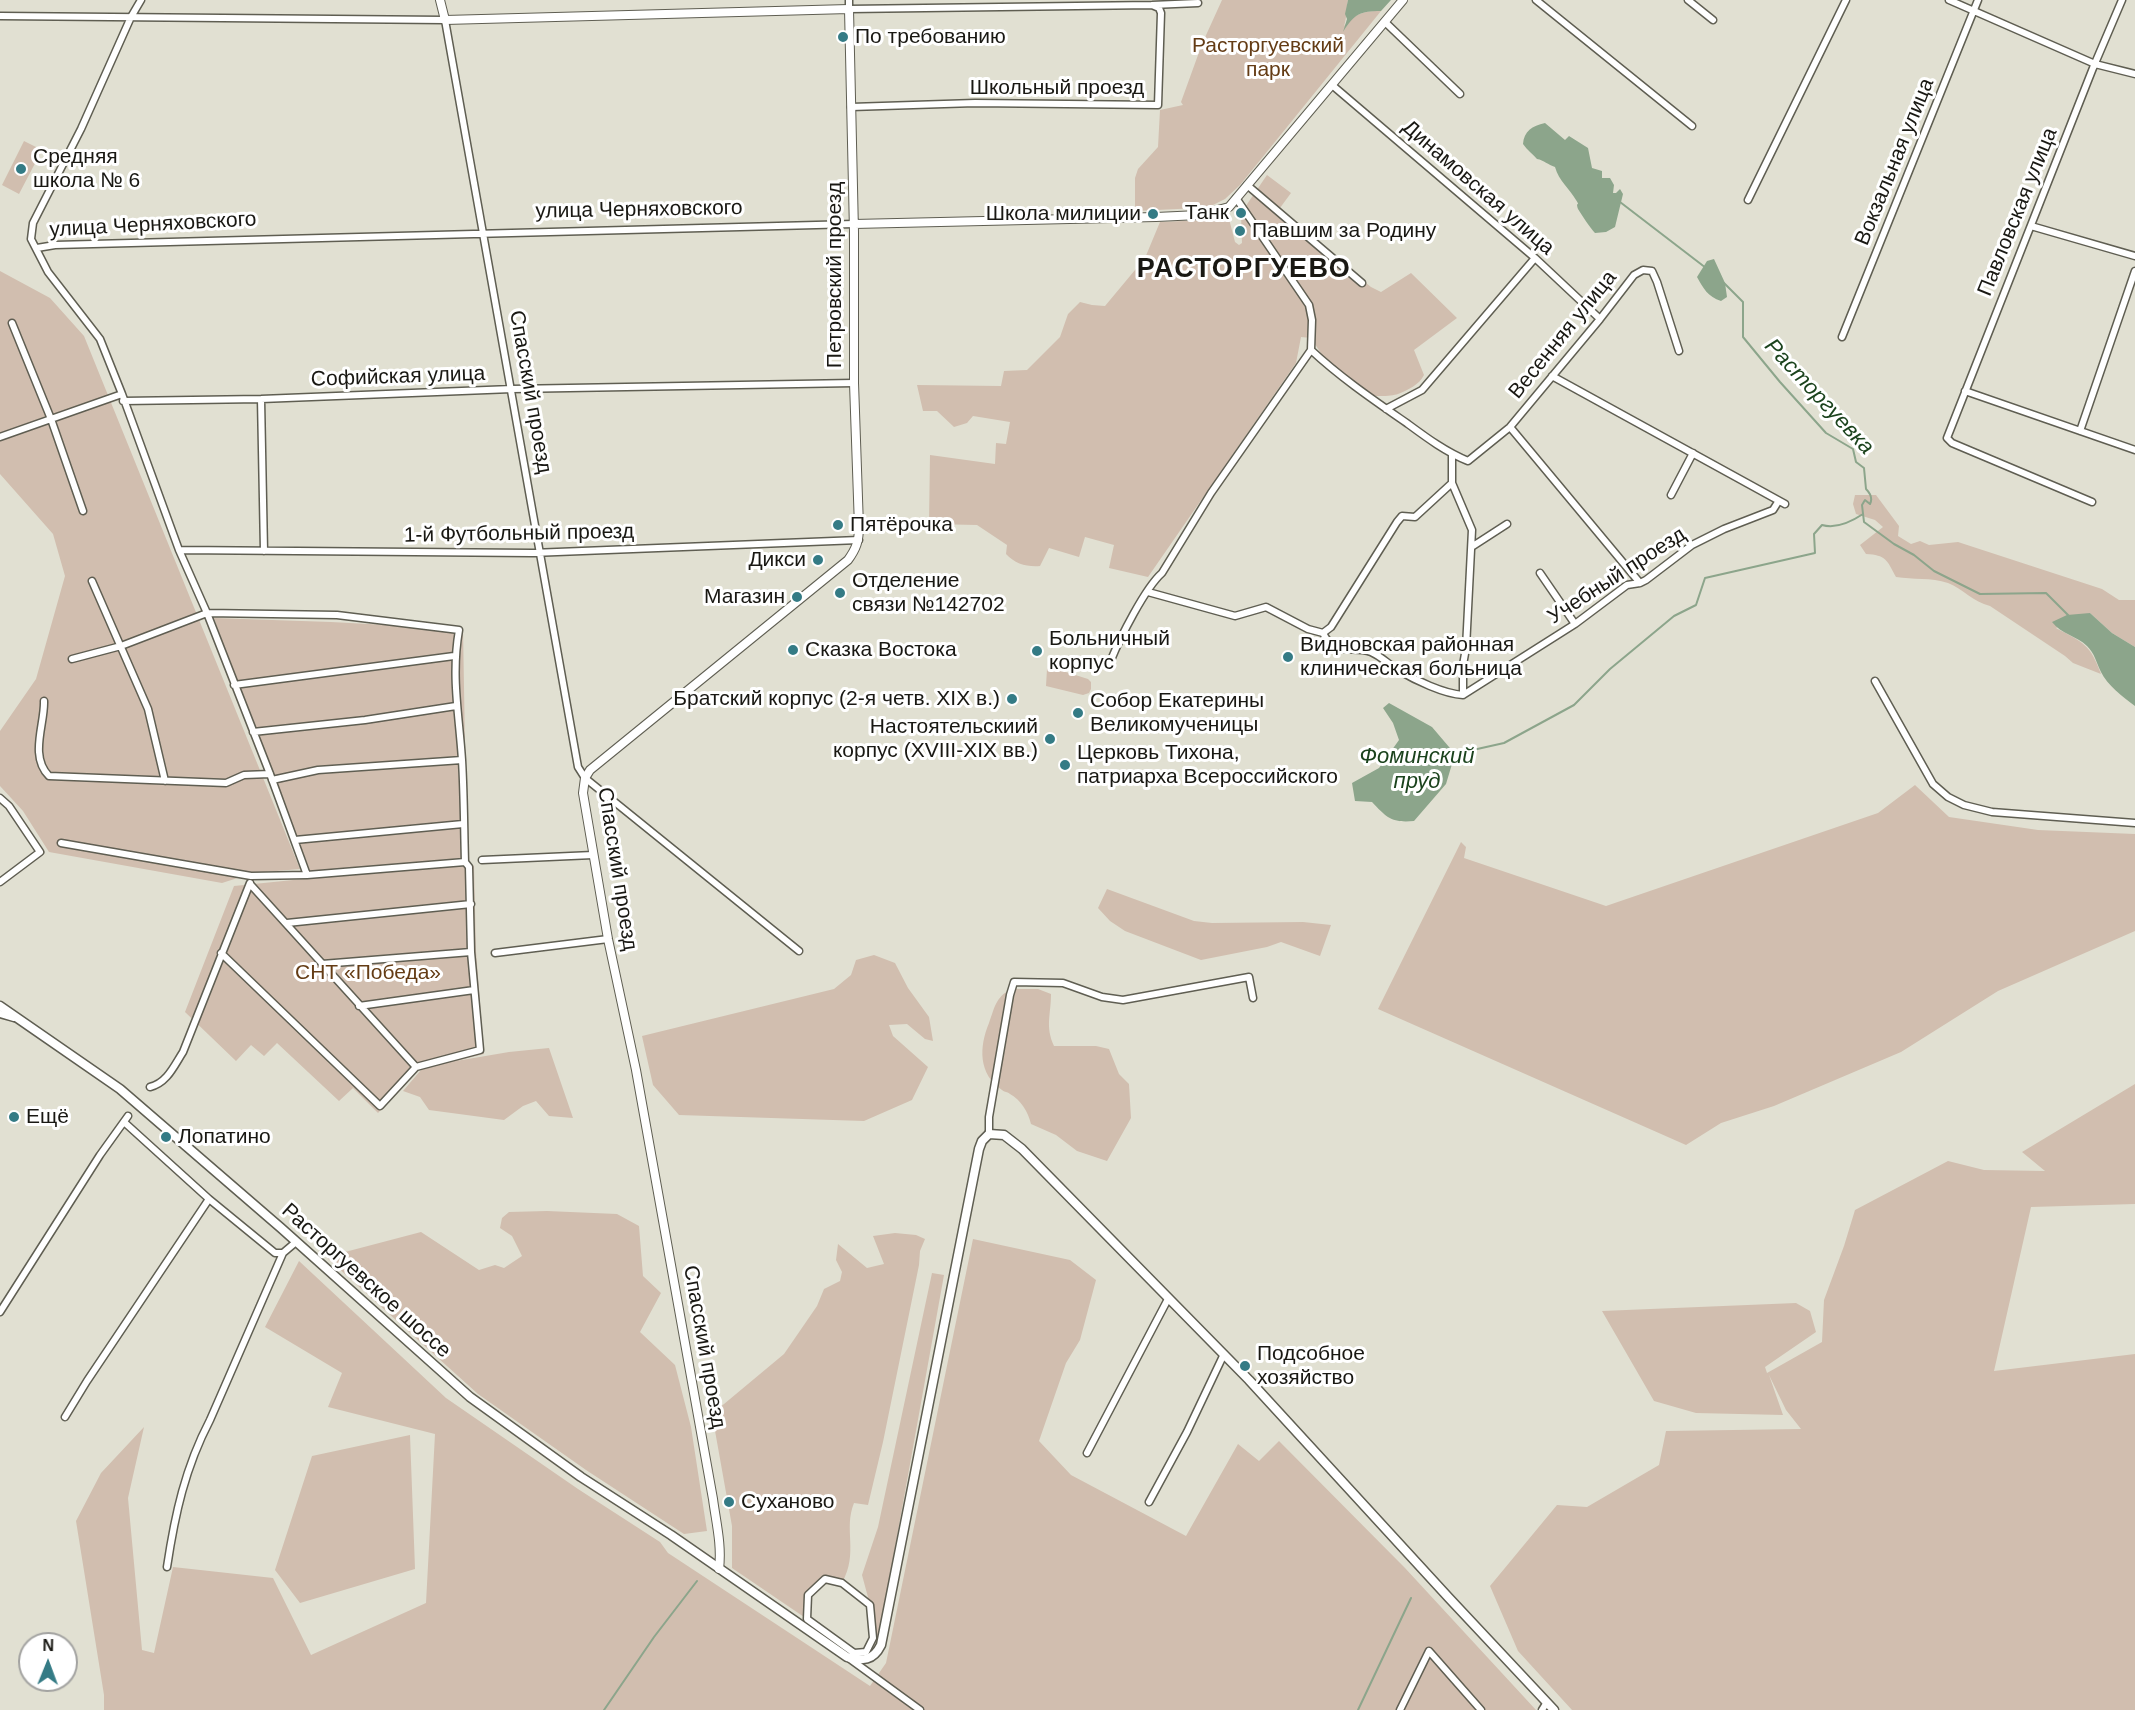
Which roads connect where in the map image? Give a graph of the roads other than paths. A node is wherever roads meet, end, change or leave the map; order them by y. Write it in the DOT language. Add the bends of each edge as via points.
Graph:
graph roads {
  1 [pos="141,0"];
  2 [pos="440,0"];
  3 [pos="849,0"];
  4 [pos="1536,0"];
  5 [pos="1688,0"];
  6 [pos="1846,0"];
  7 [pos="1949,0"];
  8 [pos="1978,0"];
  9 [pos="2122,0"];
  10 [pos="1402,1"];
  11 [pos="1198,3"];
  12 [pos="1152,5"];
  13 [pos="849,9"];
  14 [pos="1974,10"];
  15 [pos="0,16"];
  16 [pos="131,17"];
  17 [pos="445,20"];
  18 [pos="1713,20"];
  19 [pos="1385,22"];
  20 [pos="2095,64"];
  21 [pos="2135,74"];
  22 [pos="1332,86"];
  23 [pos="1460,94"];
  24 [pos="851,107"];
  25 [pos="1692,126"];
  26 [pos="1247,185"];
  27 [pos="1236,198"];
  28 [pos="1748,200"];
  29 [pos="854,224"];
  30 [pos="2031,226"];
  31 [pos="483,232"];
  32 [pos="37,248"];
  33 [pos="2135,256"];
  34 [pos="1536,258"];
  35 [pos="2135,271"];
  36 [pos="1362,283"];
  37 [pos="1600,319"];
  38 [pos="12,323"];
  39 [pos="1842,337"];
  40 [pos="1311,350"];
  41 [pos="1679,351"];
  42 [pos="1552,376"];
  43 [pos="854,383"];
  44 [pos="512,389"];
  45 [pos="1965,391"];
  46 [pos="122,398"];
  47 [pos="261,399"];
  48 [pos="1386,409"];
  49 [pos="51,419"];
  50 [pos="1510,427"];
  51 [pos="2080,431"];
  52 [pos="0,437"];
  53 [pos="2135,450"];
  54 [pos="1693,453"];
  55 [pos="1452,455"];
  56 [pos="1452,483"];
  57 [pos="1671,495"];
  58 [pos="2092,502"];
  59 [pos="83,511"];
  60 [pos="1507,524"];
  61 [pos="859,540"];
  62 [pos="1473,546"];
  63 [pos="179,550"];
  64 [pos="264,551"];
  65 [pos="541,552"];
  66 [pos="1540,573"];
  67 [pos="92,581"];
  68 [pos="1640,583"];
  69 [pos="1148,592"];
  70 [pos="207,614"];
  71 [pos="1575,624"];
  72 [pos="1323,633"];
  73 [pos="121,646"];
  74 [pos="454,656"];
  75 [pos="72,659"];
  76 [pos="1111,660"];
  77 [pos="1875,681"];
  78 [pos="234,685"];
  79 [pos="1463,695"];
  80 [pos="44,701"];
  81 [pos="456,706"];
  82 [pos="253,732"];
  83 [pos="462,760"];
  84 [pos="271,777"];
  85 [pos="585,778"];
  86 [pos="165,781"];
  87 [pos="0,798"];
  88 [pos="2135,823"];
  89 [pos="464,824"];
  90 [pos="295,840"];
  91 [pos="61,843"];
  92 [pos="593,855"];
  93 [pos="482,860"];
  94 [pos="467,865"];
  95 [pos="307,875"];
  96 [pos="251,876"];
  97 [pos="0,882"];
  98 [pos="250,884"];
  99 [pos="471,904"];
  100 [pos="286,923"];
  101 [pos="608,939"];
  102 [pos="799,951"];
  103 [pos="471,952"];
  104 [pos="221,953"];
  105 [pos="495,953"];
  106 [pos="322,964"];
  107 [pos="474,990"];
  108 [pos="1253,998"];
  109 [pos="0,1006"];
  110 [pos="359,1006"];
  111 [pos="0,1014"];
  112 [pos="23,1022"];
  113 [pos="416,1067"];
  114 [pos="150,1087"];
  115 [pos="989,1134"];
  116 [pos="209,1199"];
  117 [pos="296,1242"];
  118 [pos="283,1253"];
  119 [pos="1168,1299"];
  120 [pos="0,1312"];
  121 [pos="1224,1354"];
  122 [pos="65,1417"];
  123 [pos="1087,1453"];
  124 [pos="1149,1502"];
  125 [pos="167,1567"];
  126 [pos="719,1569"];
  127 [pos="866,1652"];
  128 [pos="847,1657"];
  129 [pos="1544,1706"];
  130 [pos="1477,1708"];
  131 [pos="920,1710"];
  132 [pos="1400,1710"];
  133 [pos="1554,1710"];
  1 -- 16 [label="street"];
  2 -- 17 [label="street, Спасский проезд"];
  3 -- 13 [label="street"];
  4 -- 25 [label="street"];
  5 -- 18 [label="street"];
  6 -- 28 [label="street"];
  7 -- 14 [label="street"];
  8 -- 14 [label="street, Вокзальная улица"];
  9 -- 20 [label="street, Павловская улица"];
  10 -- 19 [label="street, улица Черняховского"];
  11 -- 12 [label="street"];
  12 -- 13 [label="street"];
  12 -- 24 [label="street, Школьный проезд" via="1161,13 1158,105 975,103"];
  13 -- 17 [label="street"];
  13 -- 24 [label="street, Петровский проезд"];
  14 -- 20 [label="street"];
  14 -- 39 [label="street, Вокзальная улица"];
  15 -- 16 [label="street"];
  16 -- 17 [label="street"];
  16 -- 32 [label="street" via="33,224 32,239"];
  17 -- 31 [label="street, Спасский проезд"];
  19 -- 22 [label="street, улица Черняховского"];
  19 -- 23 [label="street"];
  20 -- 21 [label="street"];
  20 -- 30 [label="street, Павловская улица"];
  22 -- 26 [label="street, улица Черняховского"];
  22 -- 34 [label="street, Динамовская улица"];
  24 -- 29 [label="street, Петровский проезд"];
  26 -- 27 [label="street, улица Черняховского"];
  26 -- 36 [label="street"];
  27 -- 29 [label="street, улица Черняховского" via="1229,207 1189,216"];
  27 -- 40 [label="street" via="1309,305"];
  29 -- 31 [label="street, улица Черняховского"];
  29 -- 43 [label="street, Петровский проезд"];
  30 -- 33 [label="street"];
  30 -- 45 [label="street, Павловская улица"];
  31 -- 32 [label="street, улица Черняховского"];
  31 -- 44 [label="street, Спасский проезд"];
  32 -- 46 [label="street" via="48,272 100,339"];
  34 -- 37 [label="street, Динамовская улица"];
  34 -- 48 [label="street" via="1422,390"];
  35 -- 51 [label="street"];
  37 -- 41 [label="street, Весенняя улица" via="1634,275 1652,271"];
  37 -- 42 [label="street, Весенняя улица"];
  38 -- 49 [label="street"];
  40 -- 48 [label="street"];
  40 -- 69 [label="street" via="1211,493"];
  42 -- 50 [label="street, Весенняя улица"];
  42 -- 54 [label="street"];
  43 -- 44 [label="street, Софийская улица"];
  43 -- 61 [label="street, Петровский проезд"];
  44 -- 47 [label="street, Софийская улица"];
  44 -- 65 [label="street, Спасский проезд"];
  45 -- 51 [label="street"];
  45 -- 58 [label="street, Павловская улица" via="1947,438 1952,443"];
  46 -- 47 [label="street, Софийская улица"];
  46 -- 49 [label="street, Софийская улица"];
  46 -- 63 [label="street"];
  47 -- 64 [label="street"];
  48 -- 55 [label="street"];
  49 -- 52 [label="street, Софийская улица"];
  49 -- 59 [label="street"];
  50 -- 55 [label="street, Весенняя улица" via="1468,461"];
  50 -- 68 [label="street"];
  51 -- 53 [label="street"];
  54 -- 57 [label="street"];
  54 -- 68 [label="street, Учебный проезд" via="1782,503 1692,545"];
  55 -- 56 [label="street"];
  56 -- 62 [label="street" via="1472,530"];
  56 -- 72 [label="street" via="1415,517 1402,516 1331,627"];
  60 -- 62 [label="street"];
  61 -- 65 [label="street, 1-й Футбольный проезд"];
  61 -- 85 [label="street" via="848,560"];
  62 -- 79 [label="street" via="1462,665"];
  63 -- 64 [label="street, 1-й Футбольный проезд"];
  63 -- 70 [label="street"];
  64 -- 65 [label="street, 1-й Футбольный проезд"];
  65 -- 85 [label="street, Спасский проезд" via="578,767"];
  66 -- 71 [label="street"];
  67 -- 73 [label="street"];
  68 -- 71 [label="street, Учебный проезд" via="1627,585"];
  69 -- 72 [label="street" via="1235,616 1266,608"];
  69 -- 76 [label="street"];
  70 -- 73 [label="street"];
  70 -- 74 [label="street" via="337,615 459,630"];
  70 -- 78 [label="street"];
  71 -- 79 [label="street, Учебный проезд"];
  72 -- 79 [label="street" via="1335,648 1370,651 1398,670 1451,694"];
  73 -- 75 [label="street"];
  73 -- 86 [label="street" via="148,709"];
  74 -- 78 [label="street"];
  74 -- 81 [label="street"];
  77 -- 88 [label="street" via="1933,784 1948,797 1992,812"];
  78 -- 82 [label="street"];
  80 -- 86 [label="street" via="45,712 39,727 41,763 49,776"];
  81 -- 82 [label="street"];
  81 -- 83 [label="street"];
  82 -- 84 [label="street"];
  83 -- 84 [label="street"];
  83 -- 89 [label="street"];
  84 -- 86 [label="street" via="244,775 226,783"];
  84 -- 90 [label="street"];
  85 -- 92 [label="street, Спасский проезд" via="583,793"];
  85 -- 102 [label="street"];
  87 -- 97 [label="street" via="40,852"];
  89 -- 90 [label="street"];
  89 -- 94 [label="street"];
  90 -- 95 [label="street"];
  91 -- 96 [label="street"];
  92 -- 93 [label="street"];
  92 -- 101 [label="street, Спасский проезд"];
  94 -- 95 [label="street"];
  94 -- 99 [label="street"];
  95 -- 96 [label="street"];
  96 -- 98 [label="street"];
  98 -- 100 [label="street"];
  98 -- 104 [label="street"];
  99 -- 100 [label="street"];
  99 -- 103 [label="street"];
  100 -- 106 [label="street"];
  101 -- 105 [label="street"];
  101 -- 126 [label="street, Спасский проезд" via="719,1534"];
  103 -- 106 [label="street"];
  103 -- 107 [label="street"];
  104 -- 113 [label="street" via="380,1106"];
  104 -- 114 [label="street" via="183,1052 168,1076"];
  106 -- 110 [label="street"];
  107 -- 110 [label="street"];
  107 -- 113 [label="street" via="480,1050"];
  108 -- 115 [label="street" via="1249,977 1123,1000 1102,997 1064,982 1014,982"];
  109 -- 112 [label="main road, Расторгуевское шоссе"];
  110 -- 113 [label="street"];
  111 -- 112 [label="street"];
  112 -- 117 [label="main road, Расторгуевское шоссе" via="120,1089"];
  115 -- 119 [label="main road" via="1013,1140"];
  115 -- 128 [label="main road" via="982,1141 976,1167 881,1645 877,1653 865,1660"];
  116 -- 118 [label="street" via="275,1252"];
  116 -- 120 [label="street" via="126,1119"];
  116 -- 122 [label="street"];
  117 -- 118 [label="street"];
  117 -- 126 [label="main road, Расторгуевское шоссе" via="470,1397"];
  118 -- 125 [label="street" via="198,1442 180,1492"];
  119 -- 121 [label="main road"];
  119 -- 123 [label="street"];
  121 -- 124 [label="street"];
  121 -- 129 [label="main road"];
  126 -- 128 [label="main road, Расторгуевское шоссе"];
  127 -- 127 [label="street" via="854,1653 807,1619 808,1595 825,1579 842,1582 870,1605 873,1638"];
  128 -- 131 [label="street"];
  129 -- 133 [label="main road"];
  130 -- 132 [label="street" via="1429,1651"];
}
